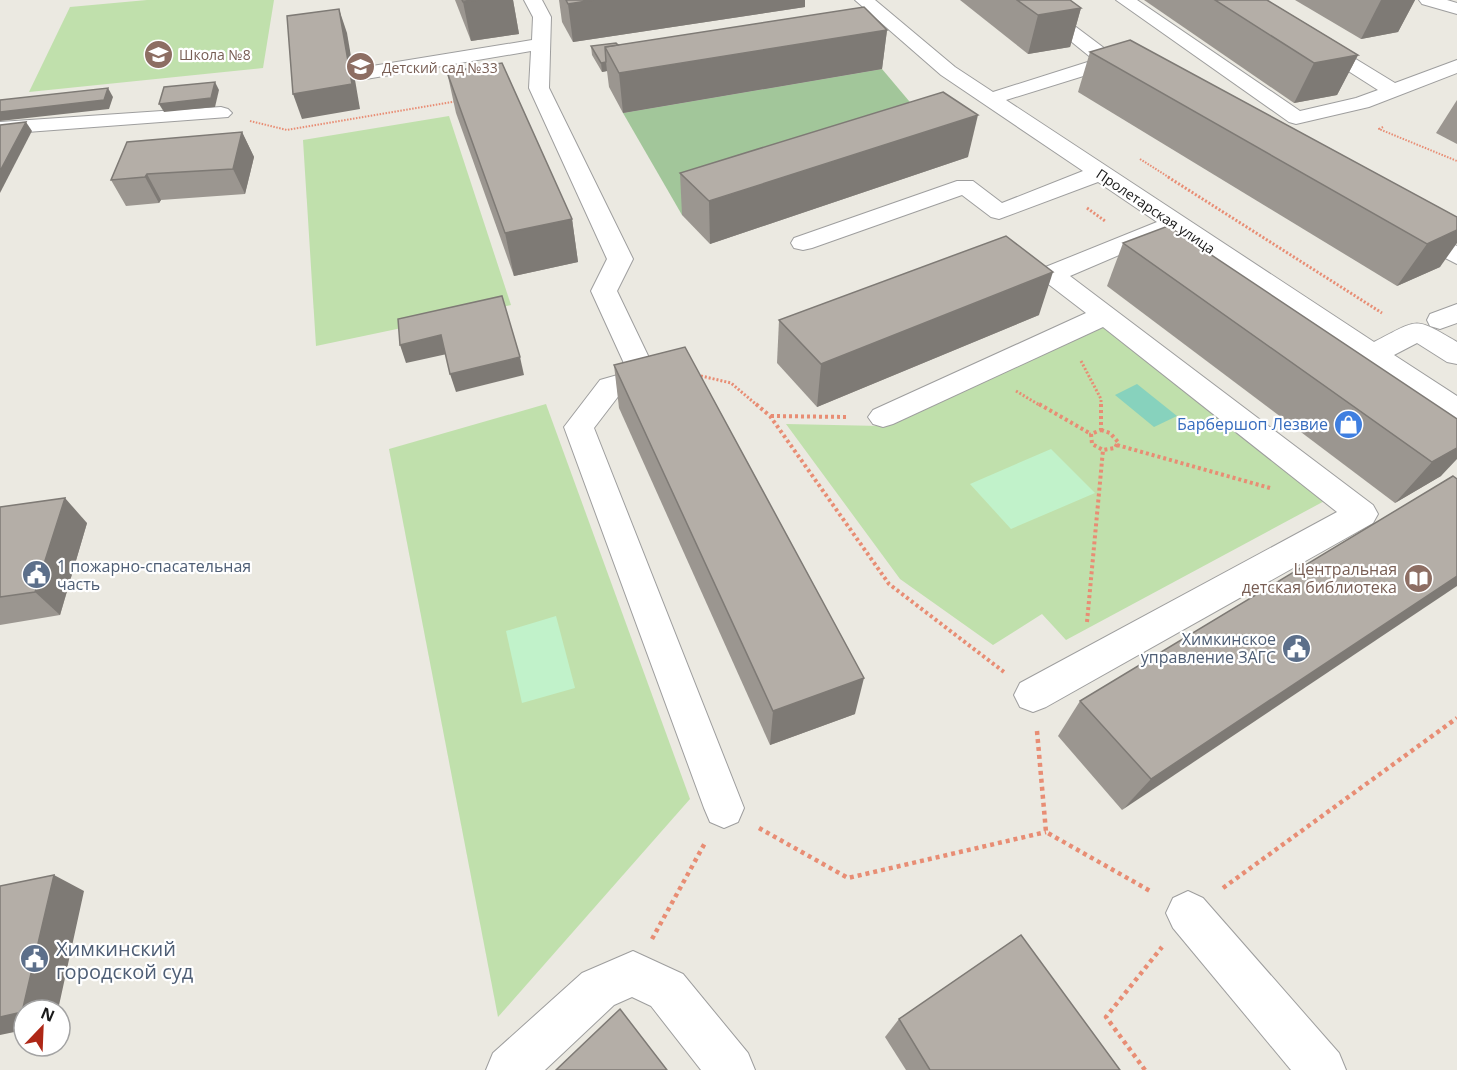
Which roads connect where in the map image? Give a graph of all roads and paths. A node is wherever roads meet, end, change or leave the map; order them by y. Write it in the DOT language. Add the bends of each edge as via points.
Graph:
graph roads {
  1 [pos="864,0"];
  2 [pos="1029,0"];
  3 [pos="1125,0"];
  4 [pos="1246,0"];
  5 [pos="1428,0"];
  6 [pos="1457,9"];
  7 [pos="543,11"];
  8 [pos="541,44"];
  9 [pos="1108,62"];
  10 [pos="1457,66"];
  11 [pos="366,73"];
  12 [pos="1149,85"];
  13 [pos="1392,90"];
  14 [pos="990,99"];
  15 [pos="459,101"];
  16 [pos="221,113"];
  17 [pos="1388,125"];
  18 [pos="0,129"];
  19 [pos="1138,158"];
  20 [pos="1457,161"];
  21 [pos="1100,173"];
  22 [pos="1395,222"];
  23 [pos="1175,223"];
  24 [pos="802,243"];
  25 [pos="1457,256"];
  26 [pos="1105,315"];
  27 [pos="1438,321"];
  28 [pos="1067,333"];
  29 [pos="1371,354"];
  30 [pos="1457,355"];
  31 [pos="982,372"];
  32 [pos="660,374"];
  33 [pos="1457,410"];
  34 [pos="770,416"];
  35 [pos="883,417"];
  36 [pos="1101,430"];
  37 [pos="1091,434"];
  38 [pos="1118,445"];
  39 [pos="1103,450"];
  40 [pos="1273,489"];
  41 [pos="1083,669"];
  42 [pos="1033,695"];
  43 [pos="1457,718"];
  44 [pos="724,808"];
  45 [pos="1046,832"];
  46 [pos="1188,913"];
  47 [pos="633,974"];
  48 [pos="510,1070"];
  49 [pos="731,1070"];
  50 [pos="1145,1070"];
  51 [pos="1322,1070"];
  1 -- 14 [label="street, Пролетарская улица" via="886,30"];
  2 -- 9 [label="street"];
  3 -- 13 [label="street" via="1296,118 1362,103"];
  4 -- 13 [label="street"];
  5 -- 6 [label="street"];
  7 -- 8 [label="street"];
  8 -- 11 [label="street"];
  8 -- 32 [label="street" via="539,88 620,259 604,291"];
  9 -- 12 [label="street"];
  9 -- 14 [label="street"];
  10 -- 13 [label="street"];
  14 -- 21 [label="street, Пролетарская улица"];
  15 -- 16 [label="path" via="287,130"];
  16 -- 18 [label="street"];
  17 -- 20 [label="path" via="1379,129"];
  19 -- 27 [label="path" via="1399,323"];
  21 -- 23 [label="street, Пролетарская улица"];
  21 -- 24 [label="street" via="999,212 966,186"];
  22 -- 25 [label="street"];
  23 -- 26 [label="street" via="1052,274"];
  23 -- 29 [label="street, Пролетарская улица"];
  26 -- 28 [label="street"];
  26 -- 41 [label="street" via="1362,514"];
  27 -- 29 [label="street"];
  27 -- 30 [label="street"];
  28 -- 31 [label="street"];
  28 -- 36 [label="path" via="1101,399"];
  29 -- 33 [label="street, Пролетарская улица"];
  31 -- 35 [label="street"];
  31 -- 37 [label="path"];
  32 -- 34 [label="path" via="731,383"];
  32 -- 44 [label="street" via="610,387 579,427"];
  34 -- 35 [label="path"];
  34 -- 42 [label="path" via="889,584"];
  36 -- 37 [label="path"];
  36 -- 38 [label="path" via="1114,436"];
  37 -- 39 [label="path" via="1092,444"];
  38 -- 39 [label="path"];
  38 -- 40 [label="path"];
  39 -- 41 [label="path"];
  41 -- 42 [label="street"];
  42 -- 45 [label="path"];
  43 -- 46 [label="path"];
  44 -- 45 [label="path" via="848,878"];
  44 -- 47 [label="path"];
  45 -- 46 [label="path"];
  46 -- 50 [label="path" via="1106,1017"];
  46 -- 51 [label="street"];
  47 -- 48 [label="street" via="598,989"];
  47 -- 49 [label="street" via="667,990"];
}
